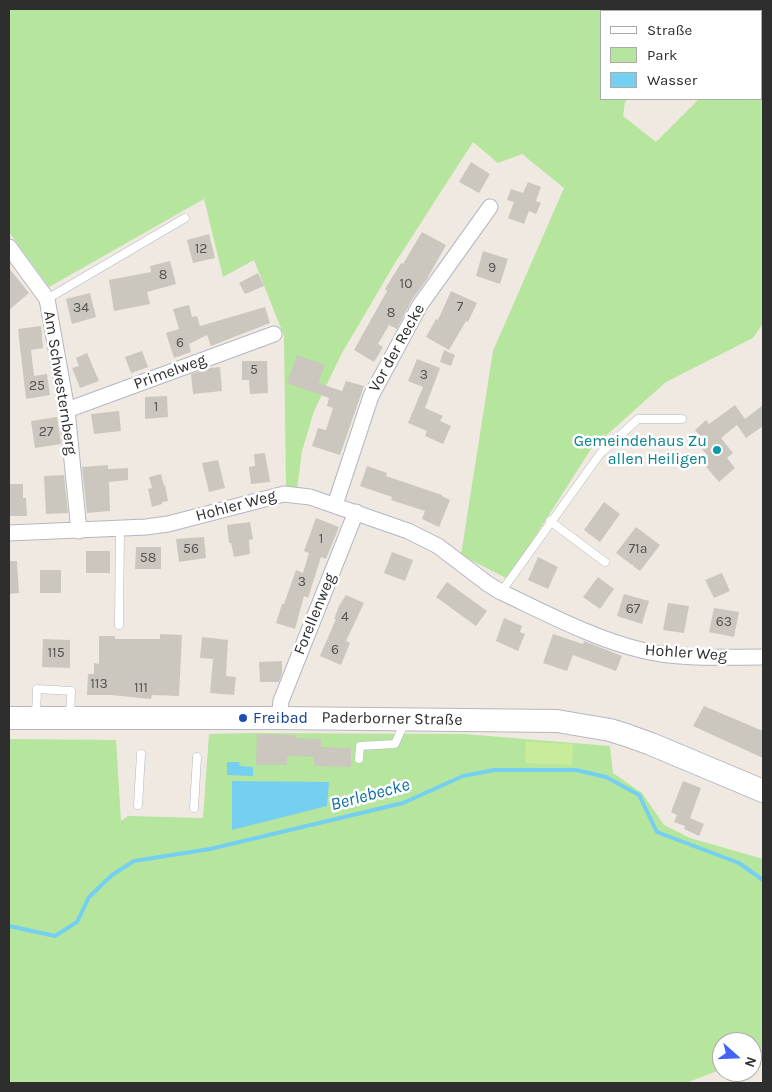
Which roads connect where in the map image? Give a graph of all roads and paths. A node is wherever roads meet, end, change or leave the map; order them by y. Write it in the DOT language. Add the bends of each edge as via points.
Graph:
graph roads {
  1 [pos="490,207"];
  2 [pos="185,218"];
  3 [pos="9,247"];
  4 [pos="47,299"];
  5 [pos="274,334"];
  6 [pos="67,410"];
  7 [pos="682,419"];
  8 [pos="334,505"];
  9 [pos="356,512"];
  10 [pos="550,521"];
  11 [pos="120,529"];
  12 [pos="79,531"];
  13 [pos="9,533"];
  14 [pos="605,562"];
  15 [pos="500,592"];
  16 [pos="119,625"];
  17 [pos="763,657"];
  18 [pos="9,718"];
  19 [pos="279,718"];
  20 [pos="405,719"];
  21 [pos="141,754"];
  22 [pos="197,757"];
  23 [pos="359,759"];
  24 [pos="763,792"];
  25 [pos="138,805"];
  26 [pos="194,808"];
  1 -- 8 [label="street, Vor der Recke" via="420,306 371,396"];
  2 -- 4 [label="lane"];
  3 -- 4 [label="street, Am Schwesternberg"];
  4 -- 6 [label="street, Am Schwesternberg"];
  5 -- 6 [label="street, Primelweg"];
  6 -- 12 [label="street, Am Schwesternberg"];
  7 -- 10 [label="lane" via="638,419 600,454"];
  8 -- 9 [label="street, Hohler Weg"];
  8 -- 11 [label="street, Hohler Weg" via="310,497 284,494 168,524"];
  9 -- 15 [label="street, Hohler Weg" via="438,546"];
  9 -- 19 [label="street, Forellenweg" via="281,701"];
  10 -- 14 [label="lane"];
  10 -- 15 [label="lane"];
  11 -- 12 [label="street, Hohler Weg"];
  11 -- 16 [label="lane"];
  12 -- 13 [label="street, Hohler Weg"];
  15 -- 17 [label="street, Hohler Weg" via="600,637 642,651 686,656"];
  18 -- 19 [label="main road, Paderborner Straße"];
  19 -- 20 [label="main road, Paderborner Straße"];
  20 -- 23 [label="lane" via="395,744 360,746"];
  20 -- 24 [label="main road, Paderborner Straße" via="557,721 610,730"];
  21 -- 25 [label="lane"];
  22 -- 26 [label="lane"];
}
